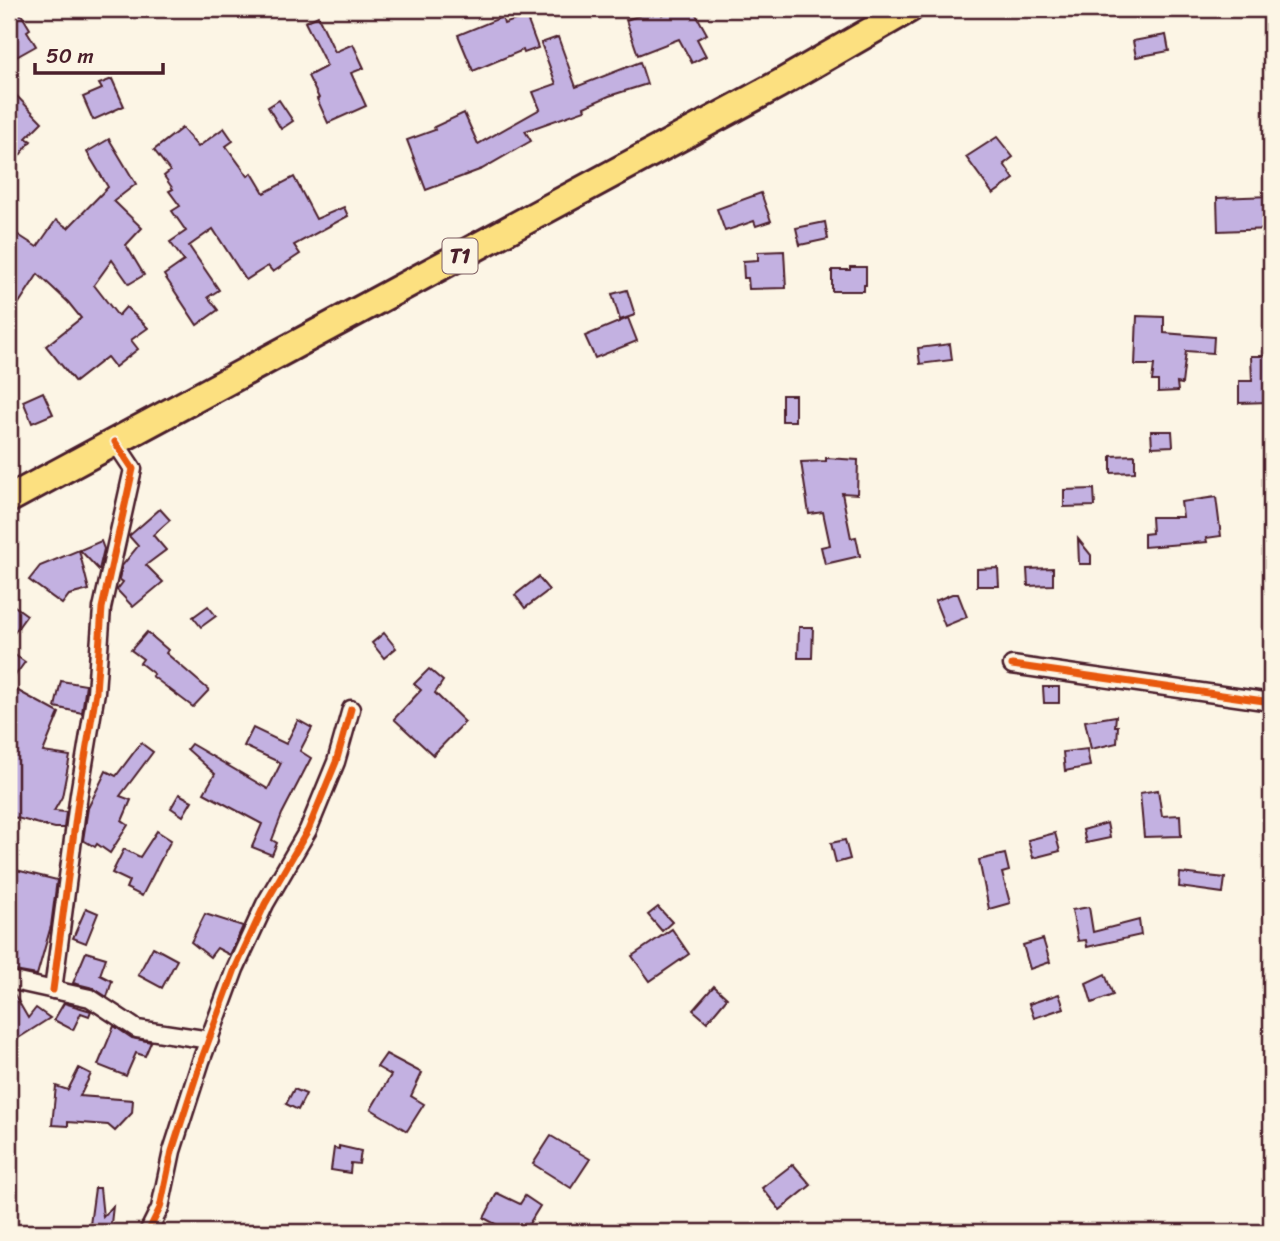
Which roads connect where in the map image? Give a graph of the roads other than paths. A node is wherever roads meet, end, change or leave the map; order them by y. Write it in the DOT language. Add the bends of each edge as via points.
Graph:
graph roads {
  1 [pos="909,9"];
  2 [pos="115,442"];
  3 [pos="9,499"];
  4 [pos="1012,665"];
  5 [pos="1271,702"];
  6 [pos="351,709"];
  7 [pos="9,980"];
  8 [pos="53,990"];
  9 [pos="211,1040"];
  10 [pos="148,1232"];
  1 -- 2 [label="highway, T1" via="779,84"];
  2 -- 3 [label="highway, T1"];
  2 -- 8 [label="street" via="133,469 102,608 96,692"];
  4 -- 5 [label="street"];
  6 -- 9 [label="street" via="336,762 308,830 250,936"];
  7 -- 8 [label="street"];
  8 -- 9 [label="street" via="90,998 137,1028"];
  9 -- 10 [label="street" via="172,1151 160,1208"];
}
